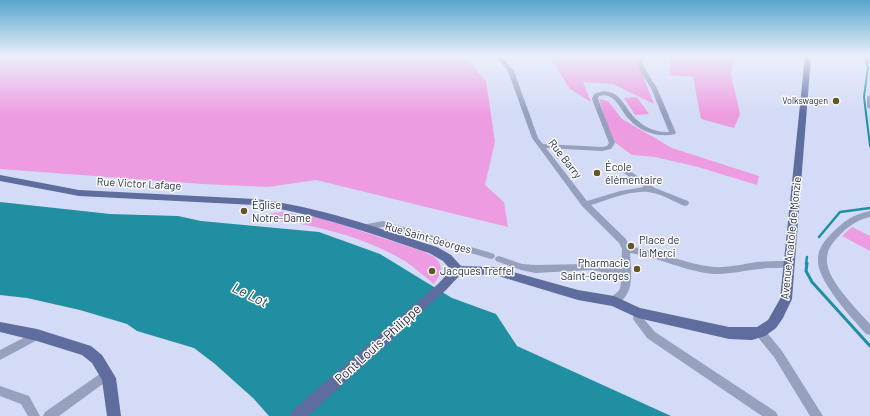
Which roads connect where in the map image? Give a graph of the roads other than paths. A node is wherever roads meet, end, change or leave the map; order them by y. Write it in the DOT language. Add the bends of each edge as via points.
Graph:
graph roads {
  1 [pos="513,75"];
  2 [pos="646,75"];
  3 [pos="806,75"];
  4 [pos="870,97"];
  5 [pos="870,107"];
  6 [pos="541,146"];
  7 [pos="621,167"];
  8 [pos="0,178"];
  9 [pos="652,190"];
  10 [pos="685,203"];
  11 [pos="585,204"];
  12 [pos="279,205"];
  13 [pos="870,214"];
  14 [pos="367,229"];
  15 [pos="626,249"];
  16 [pos="788,264"];
  17 [pos="458,270"];
  18 [pos="627,274"];
  19 [pos="614,301"];
  20 [pos="638,313"];
  21 [pos="0,327"];
  22 [pos="870,331"];
  23 [pos="760,332"];
  24 [pos="37,335"];
  25 [pos="0,355"];
  26 [pos="107,374"];
  27 [pos="0,391"];
  28 [pos="34,416"];
  29 [pos="49,416"];
  30 [pos="114,416"];
  31 [pos="297,416"];
  32 [pos="772,416"];
  33 [pos="817,416"];
  1 -- 6 [label="street, Rue Barry" via="530,127"];
  2 -- 6 [label="street" via="673,133 648,130 631,118 619,99 611,94 600,94 596,95 595,99 612,143 609,148"];
  3 -- 16 [label="main road, Avenue Anatole de Monzie"];
  4 -- 5 [label="street"];
  6 -- 11 [label="street, Rue Barry"];
  7 -- 9 [label="street"];
  8 -- 12 [label="main road, Rue Victor Lafage" via="79,193 247,201"];
  9 -- 10 [label="street"];
  9 -- 11 [label="street" via="633,191"];
  11 -- 15 [label="street, Rue Barry" via="623,241"];
  12 -- 14 [label="main road, Rue Saint-Georges" via="313,211"];
  13 -- 22 [label="street" via="850,220 840,229 826,245 822,261 832,284"];
  14 -- 17 [label="main road, Rue Saint-Georges" via="434,250 447,258"];
  14 -- 18 [label="street, Rue Saint-Georges" via="383,224 535,269 592,267"];
  15 -- 16 [label="street" via="712,270 740,270 760,265"];
  15 -- 18 [label="street"];
  16 -- 23 [label="main road, Avenue Anatole de Monzie" via="786,300 772,324"];
  17 -- 19 [label="main road" via="495,271 578,296"];
  17 -- 31 [label="main road, Pont Louis-Philippe"];
  18 -- 19 [label="street" via="626,287 622,295"];
  19 -- 20 [label="main road"];
  20 -- 23 [label="main road" via="729,333"];
  20 -- 32 [label="street" via="638,320 651,335"];
  21 -- 24 [label="main road"];
  23 -- 33 [label="street" via="778,354"];
  24 -- 25 [label="street"];
  24 -- 26 [label="main road" via="86,350 98,359"];
  26 -- 29 [label="street"];
  26 -- 30 [label="main road" via="113,396"];
  27 -- 28 [label="street" via="25,400"];
}
